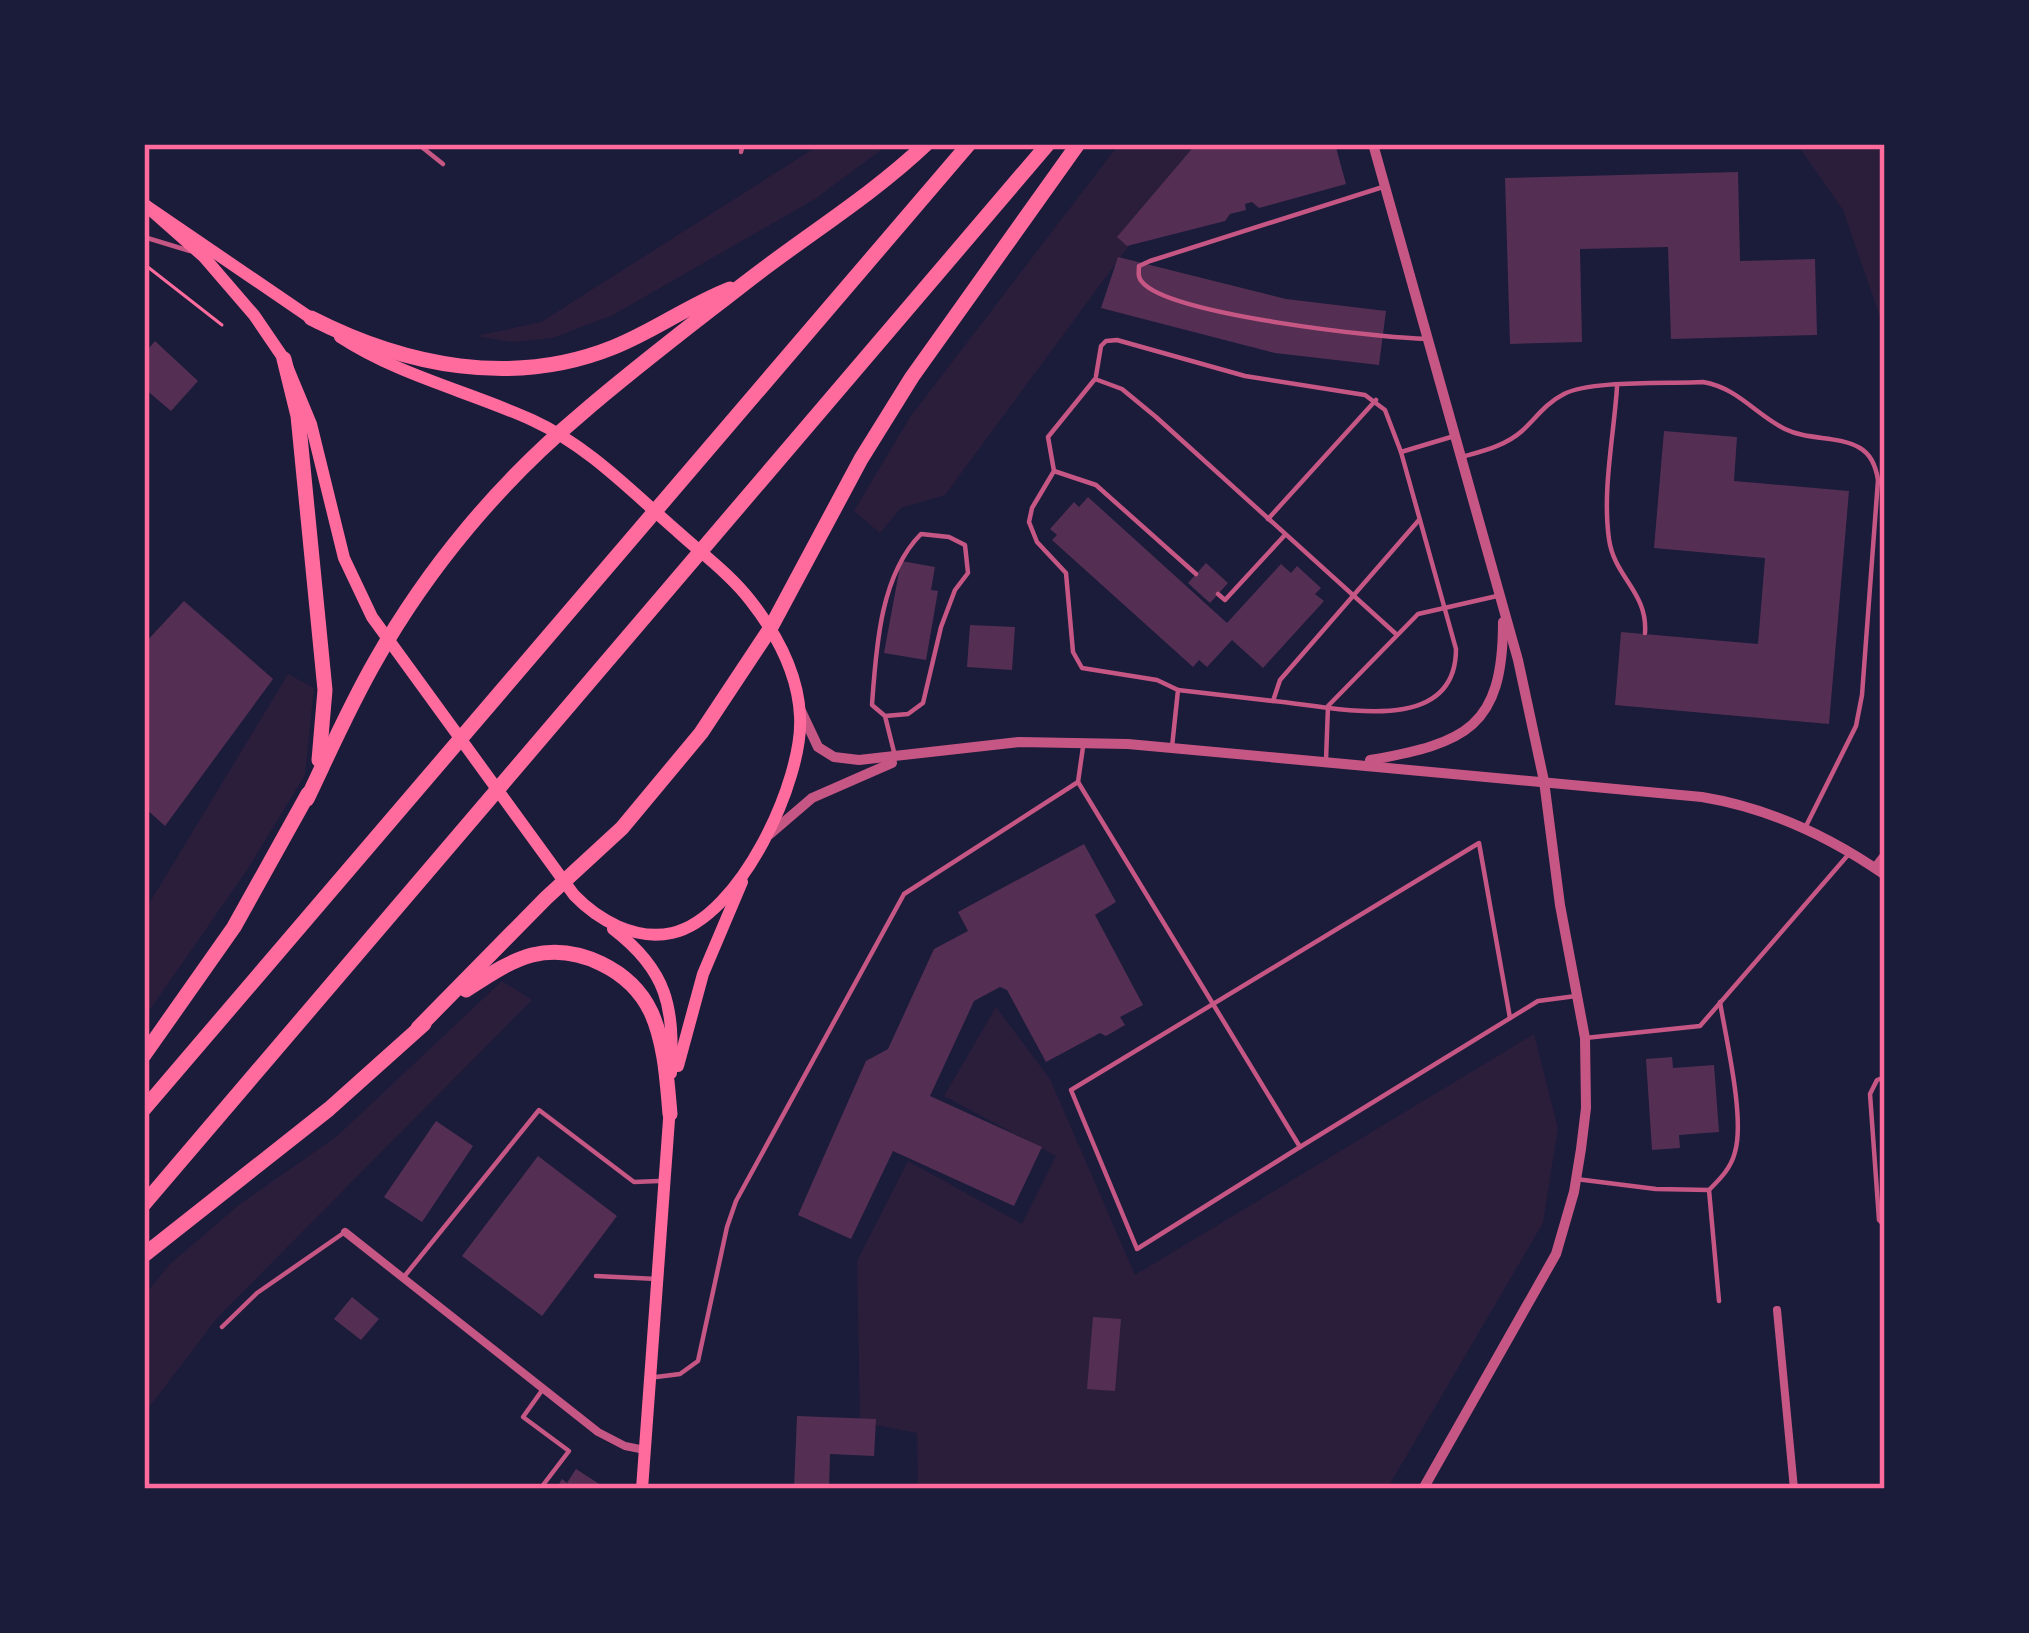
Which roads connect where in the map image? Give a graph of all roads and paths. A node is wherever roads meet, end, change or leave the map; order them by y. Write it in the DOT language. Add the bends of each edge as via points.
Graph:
graph roads {
  1 [pos="418,144"];
  2 [pos="743,144"];
  3 [pos="926,144"];
  4 [pos="969,144"];
  5 [pos="1048,144"];
  6 [pos="1078,144"];
  7 [pos="1373,144"];
  8 [pos="741,152"];
  9 [pos="443,164"];
  10 [pos="1386,186"];
  11 [pos="144,204"];
  12 [pos="144,237"];
  13 [pos="204,257"];
  14 [pos="144,264"];
  15 [pos="744,284"];
  16 [pos="310,318"];
  17 [pos="222,325"];
  18 [pos="1430,339"];
  19 [pos="284,358"];
  20 [pos="1095,379"];
  21 [pos="1617,387"];
  22 [pos="1376,400"];
  23 [pos="558,434"];
  24 [pos="1457,436"];
  25 [pos="1401,452"];
  26 [pos="1462,457"];
  27 [pos="1054,471"];
  28 [pos="1268,519"];
  29 [pos="1419,520"];
  30 [pos="1286,535"];
  31 [pos="1196,574"];
  32 [pos="1218,594"];
  33 [pos="1501,595"];
  34 [pos="1355,597"];
  35 [pos="1443,611"];
  36 [pos="770,629"];
  37 [pos="1645,633"];
  38 [pos="1396,634"];
  39 [pos="388,640"];
  40 [pos="1178,690"];
  41 [pos="1273,701"];
  42 [pos="799,702"];
  43 [pos="1328,706"];
  44 [pos="885,716"];
  45 [pos="1084,742"];
  46 [pos="1172,747"];
  47 [pos="918,754"];
  48 [pos="896,758"];
  49 [pos="1326,760"];
  50 [pos="1346,762"];
  51 [pos="1544,781"];
  52 [pos="1078,782"];
  53 [pos="307,800"];
  54 [pos="1804,827"];
  55 [pos="759,849"];
  56 [pos="1849,853"];
  57 [pos="1885,854"];
  58 [pos="1880,872"];
  59 [pos="564,881"];
  60 [pos="598,917"];
  61 [pos="1578,995"];
  62 [pos="1720,1002"];
  63 [pos="1213,1004"];
  64 [pos="1510,1018"];
  65 [pos="418,1028"];
  66 [pos="1585,1037"];
  67 [pos="144,1055"];
  68 [pos="1885,1077"];
  69 [pos="144,1109"];
  70 [pos="670,1114"];
  71 [pos="1300,1147"];
  72 [pos="1576,1179"];
  73 [pos="664,1181"];
  74 [pos="1709,1190"];
  75 [pos="144,1204"];
  76 [pos="1885,1226"];
  77 [pos="345,1232"];
  78 [pos="144,1255"];
  79 [pos="596,1276"];
  80 [pos="404,1278"];
  81 [pos="657,1279"];
  82 [pos="1720,1301"];
  83 [pos="1777,1310"];
  84 [pos="222,1327"];
  85 [pos="650,1376"];
  86 [pos="543,1389"];
  87 [pos="645,1450"];
  88 [pos="540,1489"];
  89 [pos="642,1489"];
  90 [pos="1423,1489"];
  91 [pos="1794,1489"];
  1 -- 9 [label="lane"];
  2 -- 8 [label="lane"];
  3 -- 15 [label="highway"];
  4 -- 69 [label="highway"];
  5 -- 75 [label="highway"];
  6 -- 36 [label="highway" via="912,377"];
  7 -- 10 [label="street"];
  10 -- 18 [label="street"];
  10 -- 18 [label="lane" via="1139,266 1142,283 1170,298 1272,322"];
  11 -- 13 [label="main road"];
  11 -- 16 [label="main road"];
  12 -- 13 [label="lane"];
  13 -- 19 [label="main road"];
  14 -- 17 [label="path"];
  15 -- 16 [label="highway" via="618,345 534,368 427,361"];
  15 -- 23 [label="highway"];
  16 -- 23 [label="main road" via="386,364"];
  18 -- 24 [label="street"];
  19 -- 39 [label="main road" via="311,424 344,558"];
  19 -- 53 [label="highway" via="298,416 325,690 322,747"];
  20 -- 22 [label="lane" via="1101,346 1117,340 1245,376"];
  20 -- 27 [label="lane" via="1048,437"];
  20 -- 28 [label="lane" via="1122,389"];
  21 -- 26 [label="lane" via="1568,391 1518,435"];
  21 -- 37 [label="lane" via="1609,544 1647,613"];
  21 -- 54 [label="lane" via="1721,386 1788,431 1859,448 1876,468 1856,725"];
  22 -- 25 [label="lane"];
  22 -- 28 [label="lane"];
  23 -- 36 [label="main road" via="731,580"];
  23 -- 39 [label="highway" via="472,523"];
  24 -- 25 [label="lane"];
  24 -- 26 [label="street"];
  25 -- 29 [label="lane"];
  26 -- 33 [label="street"];
  27 -- 31 [label="lane" via="1096,485"];
  27 -- 40 [label="lane" via="1029,522 1066,573 1072,652 1082,668"];
  28 -- 30 [label="lane"];
  29 -- 34 [label="lane"];
  29 -- 35 [label="lane"];
  30 -- 32 [label="lane" via="1226,600"];
  30 -- 34 [label="lane"];
  33 -- 35 [label="lane"];
  33 -- 50 [label="street" via="1502,660 1474,726 1433,746"];
  33 -- 51 [label="street"];
  34 -- 38 [label="lane"];
  34 -- 41 [label="lane" via="1280,680"];
  35 -- 38 [label="lane" via="1418,614"];
  35 -- 43 [label="lane" via="1456,667 1436,699 1395,710"];
  36 -- 42 [label="main road"];
  36 -- 59 [label="highway" via="659,788"];
  38 -- 43 [label="lane"];
  39 -- 53 [label="highway"];
  39 -- 59 [label="main road"];
  40 -- 41 [label="lane"];
  40 -- 46 [label="lane"];
  41 -- 43 [label="lane"];
  42 -- 48 [label="street" via="825,752"];
  42 -- 55 [label="main road" via="796,764"];
  43 -- 49 [label="lane"];
  44 -- 44 [label="lane" via="872,705 899,559 921,534 949,537 965,545 968,573 941,627 923,703"];
  44 -- 48 [label="lane"];
  45 -- 46 [label="street"];
  45 -- 47 [label="street"];
  45 -- 52 [label="lane"];
  46 -- 49 [label="street"];
  47 -- 48 [label="street"];
  47 -- 55 [label="street" via="812,798"];
  49 -- 50 [label="street"];
  50 -- 51 [label="street"];
  51 -- 54 [label="street" via="1720,800"];
  51 -- 61 [label="street"];
  52 -- 63 [label="lane"];
  52 -- 85 [label="lane" via="904,894 736,1201 698,1361 680,1374"];
  53 -- 67 [label="highway" via="234,927"];
  54 -- 56 [label="street"];
  55 -- 60 [label="main road" via="710,911 680,931 638,932"];
  55 -- 70 [label="main road" via="703,974"];
  56 -- 58 [label="street"];
  56 -- 62 [label="lane"];
  57 -- 58 [label="street"];
  59 -- 60 [label="main road"];
  59 -- 65 [label="highway"];
  60 -- 70 [label="main road" via="643,953 663,986"];
  61 -- 64 [label="lane" via="1538,1001"];
  61 -- 66 [label="street"];
  62 -- 66 [label="lane" via="1700,1026"];
  62 -- 74 [label="lane" via="1737,1148"];
  63 -- 64 [label="lane" via="1478,843"];
  63 -- 71 [label="lane"];
  63 -- 71 [label="lane" via="1070,1090 1137,1249"];
  64 -- 71 [label="lane"];
  65 -- 70 [label="highway" via="513,963 551,953 584,957 626,980 648,1006"];
  65 -- 78 [label="highway"];
  66 -- 72 [label="street"];
  68 -- 76 [label="lane" via="1870,1094"];
  70 -- 73 [label="main road"];
  72 -- 74 [label="lane"];
  72 -- 90 [label="street" via="1556,1255"];
  73 -- 80 [label="lane" via="634,1182 538,1110"];
  73 -- 81 [label="main road"];
  74 -- 82 [label="lane"];
  77 -- 80 [label="street"];
  77 -- 84 [label="lane" via="256,1293"];
  79 -- 81 [label="lane"];
  80 -- 86 [label="street"];
  81 -- 85 [label="main road"];
  83 -- 91 [label="street"];
  85 -- 87 [label="main road"];
  86 -- 87 [label="street" via="606,1437"];
  86 -- 88 [label="lane" via="523,1417 569,1451"];
  87 -- 89 [label="main road"];
}
